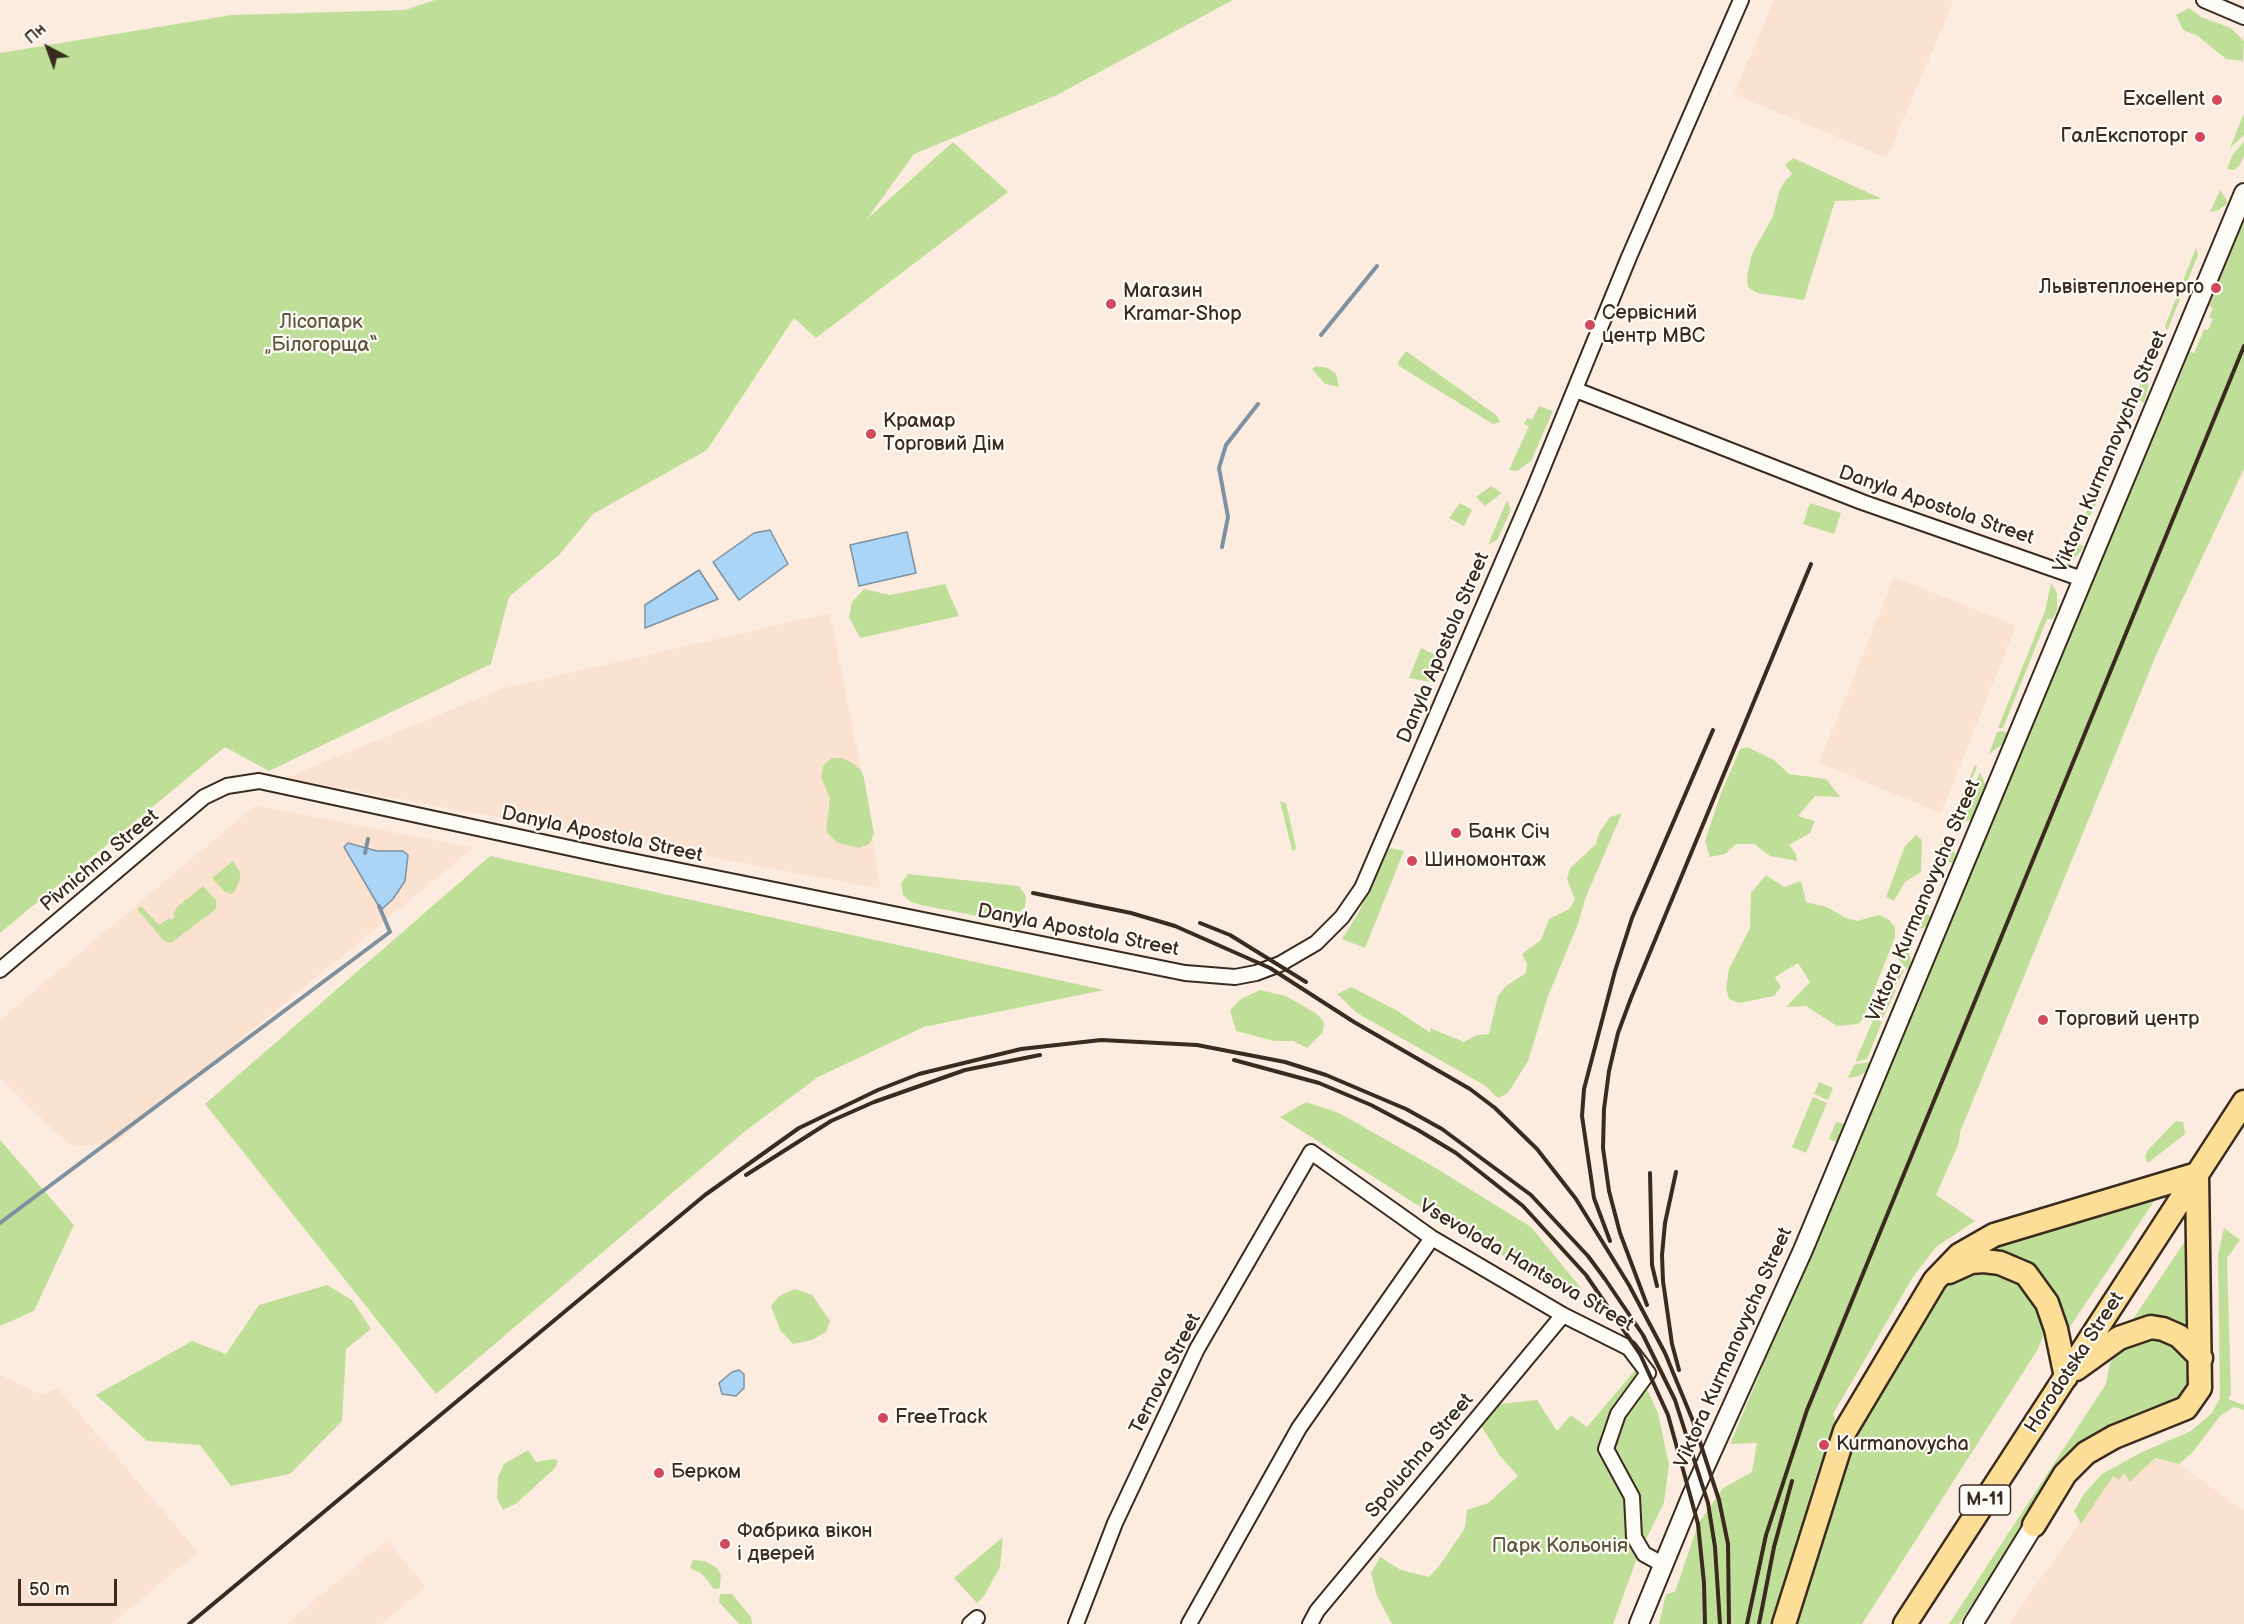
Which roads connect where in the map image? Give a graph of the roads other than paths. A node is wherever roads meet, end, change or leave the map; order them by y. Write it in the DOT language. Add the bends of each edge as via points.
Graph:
graph roads {
  1 [pos="1742,0"];
  2 [pos="2204,0"];
  3 [pos="2244,17"];
  4 [pos="2244,193"];
  5 [pos="1576,390"];
  6 [pos="2082,579"];
  7 [pos="227,786"];
  8 [pos="0,970"];
  9 [pos="2244,1102"];
  10 [pos="1311,1152"];
  11 [pos="2197,1174"];
  12 [pos="1432,1238"];
  13 [pos="1935,1280"];
  14 [pos="1563,1315"];
  15 [pos="2201,1358"];
  16 [pos="2066,1377"];
  17 [pos="2034,1525"];
  18 [pos="1664,1565"];
  19 [pos="1654,1593"];
  20 [pos="1076,1624"];
  21 [pos="1189,1624"];
  22 [pos="1310,1624"];
  23 [pos="1639,1624"];
  24 [pos="1649,1624"];
  25 [pos="1784,1624"];
  26 [pos="1905,1624"];
  27 [pos="1973,1624"];
  1 -- 5 [label="street, Danyla Apostola Street" via="1623,270"];
  2 -- 3 [label="street"];
  4 -- 6 [label="street, Viktora Kurmanovycha Street"];
  5 -- 6 [label="street, Danyla Apostola Street" via="1862,502"];
  5 -- 7 [label="street, Danyla Apostola Street" via="1362,888 1316,943 1256,973 1234,977 1185,972 596,854 259,781"];
  6 -- 18 [label="street, Viktora Kurmanovycha Street" via="1803,1250"];
  7 -- 8 [label="street, Pivnichna Street" via="204,797"];
  9 -- 11 [label="main road, Horodotska Street / М-11"];
  10 -- 12 [label="street, Vsevoloda Hantsova Street"];
  10 -- 20 [label="street, Ternova Street" via="1197,1349 1116,1524"];
  11 -- 13 [label="main road" via="1994,1235 1959,1255"];
  11 -- 15 [label="main road"];
  11 -- 16 [label="main road, Horodotska Street / М-11"];
  12 -- 14 [label="street, Vsevoloda Hantsova Street"];
  12 -- 21 [label="street" via="1299,1428"];
  13 -- 16 [label="main road" via="1984,1261 2026,1274 2047,1303"];
  13 -- 25 [label="main road" via="1845,1431"];
  14 -- 18 [label="street, Vsevoloda Hantsova Street" via="1622,1342 1648,1373 1618,1414 1606,1449 1632,1497 1634,1537 1644,1554"];
  14 -- 22 [label="street, Spoluchna Street"];
  15 -- 16 [label="main road" via="2179,1336 2151,1327 2119,1338"];
  15 -- 17 [label="main road" via="2200,1388 2186,1408 2114,1437 2086,1453 2066,1474"];
  16 -- 26 [label="main road, Horodotska Street / М-11"];
  17 -- 27 [label="street"];
  18 -- 19 [label="street, Viktora Kurmanovycha Street"];
  19 -- 23 [label="street, Viktora Kurmanovycha Street"];
  19 -- 24 [label="street"];
}
